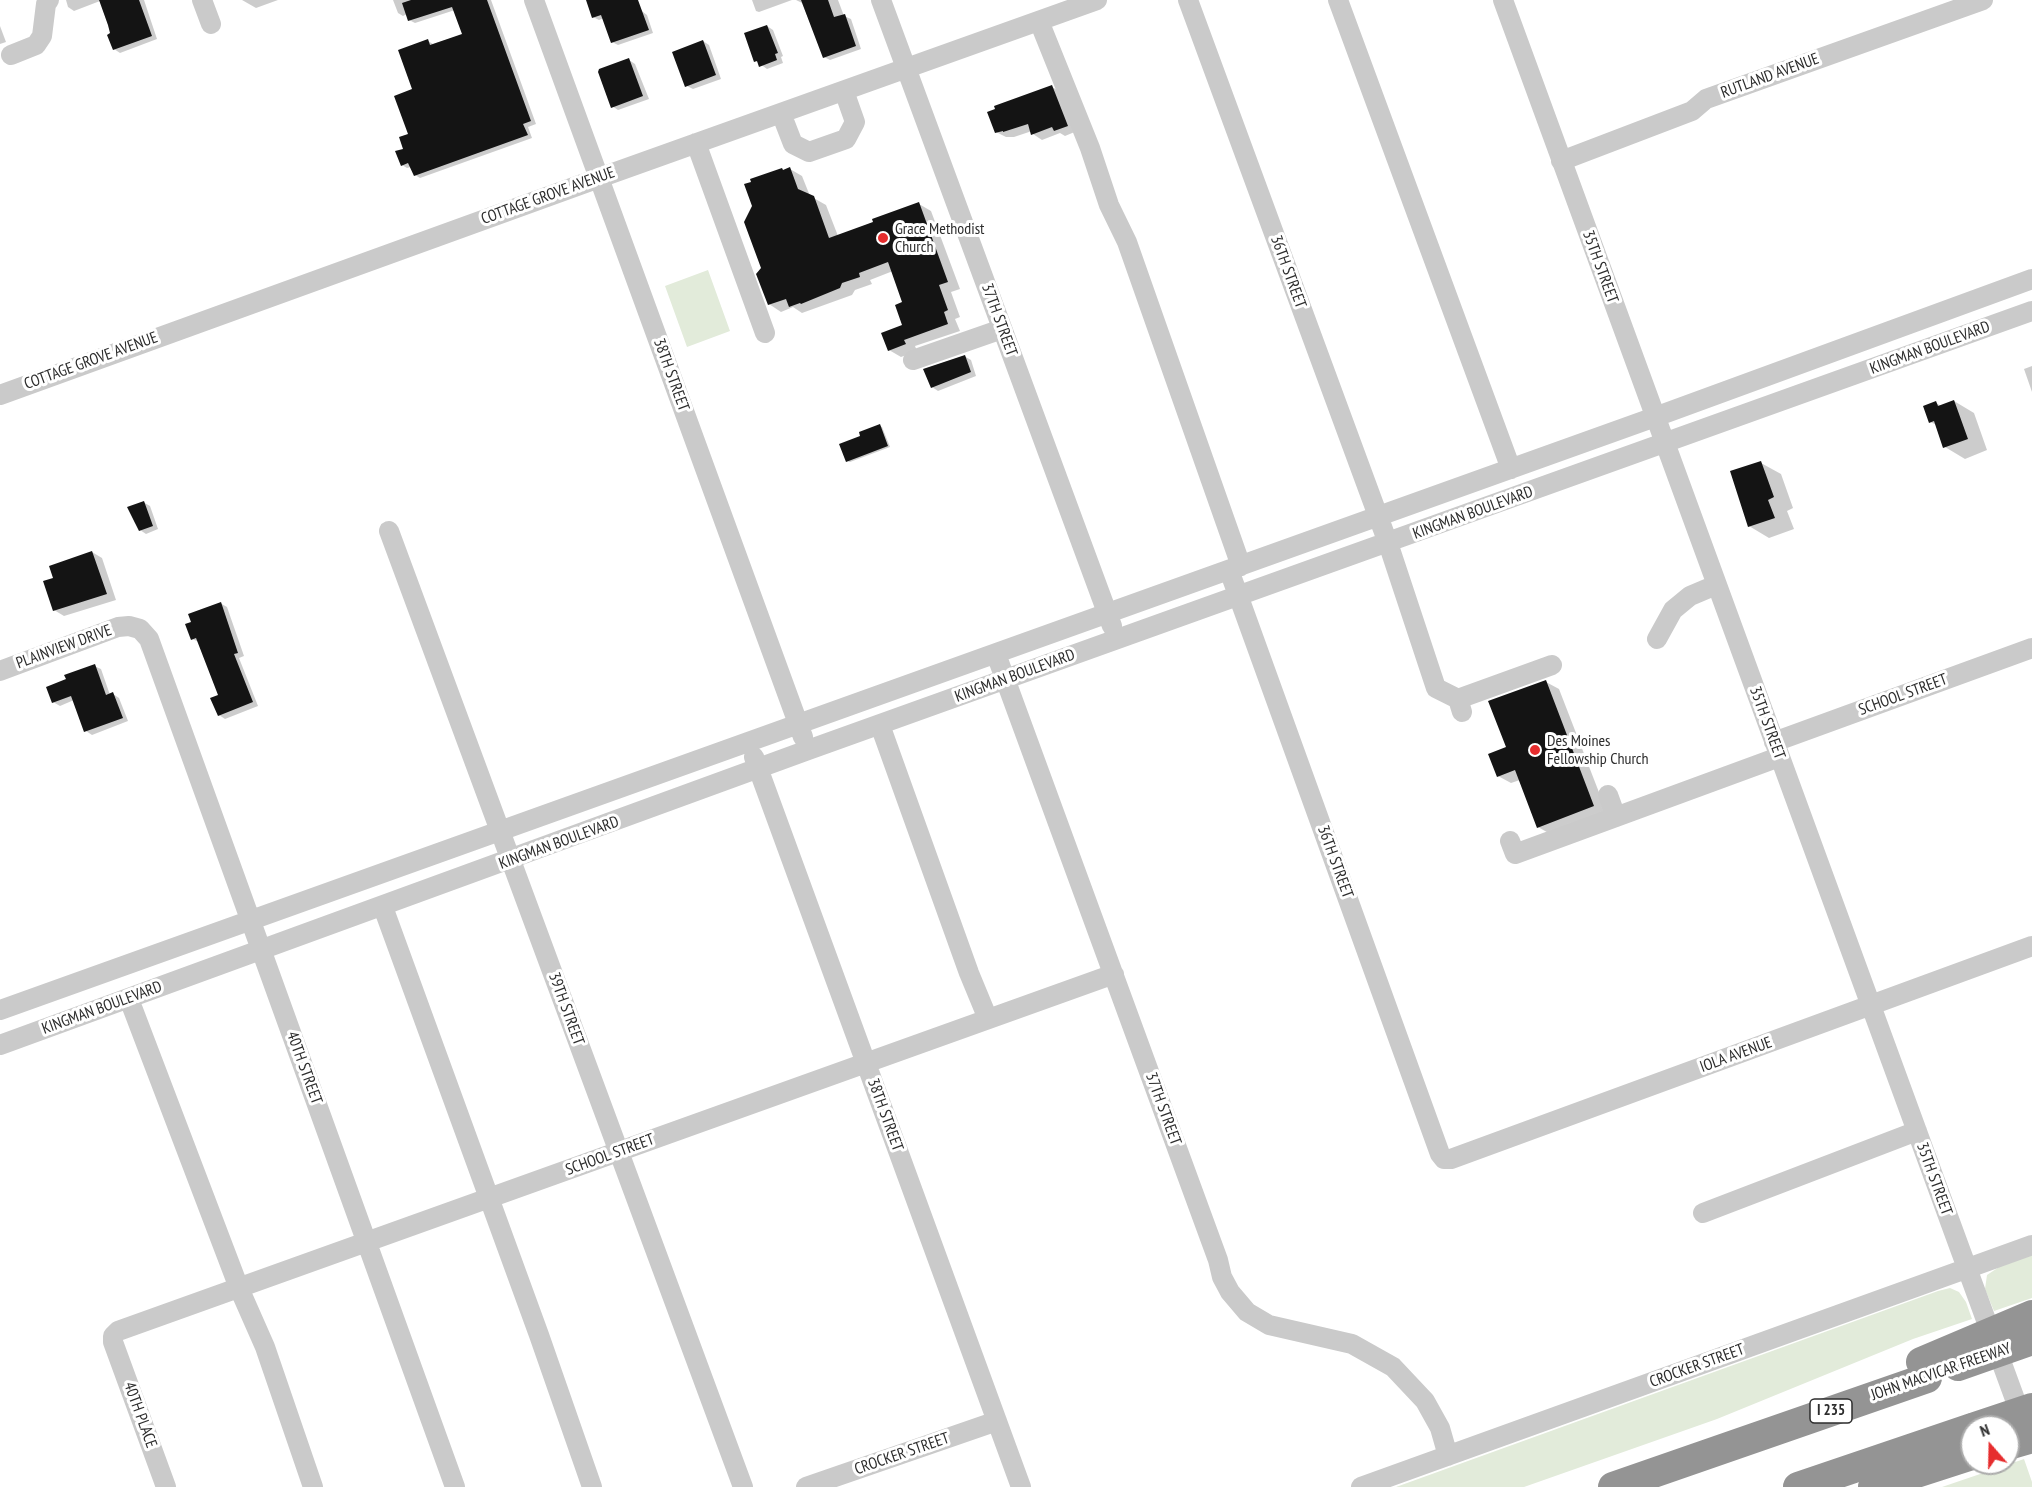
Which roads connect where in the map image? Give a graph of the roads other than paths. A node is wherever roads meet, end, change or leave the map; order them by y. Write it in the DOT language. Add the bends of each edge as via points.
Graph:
graph roads {
  1 [pos="49,0"];
  2 [pos="202,0"];
  3 [pos="534,0"];
  4 [pos="881,0"];
  5 [pos="1097,0"];
  6 [pos="1188,0"];
  7 [pos="1338,0"];
  8 [pos="1503,0"];
  9 [pos="1983,0"];
  10 [pos="1040,21"];
  11 [pos="211,24"];
  12 [pos="12,55"];
  13 [pos="906,68"];
  14 [pos="843,91"];
  15 [pos="781,112"];
  16 [pos="696,143"];
  17 [pos="1561,161"];
  18 [pos="599,178"];
  19 [pos="2032,279"];
  20 [pos="2032,311"];
  21 [pos="1002,329"];
  22 [pos="765,333"];
  23 [pos="913,360"];
  24 [pos="0,395"];
  25 [pos="1655,417"];
  26 [pos="1665,444"];
  27 [pos="1511,469"];
  28 [pos="1378,516"];
  29 [pos="389,531"];
  30 [pos="1388,543"];
  31 [pos="1235,568"];
  32 [pos="1716,585"];
  33 [pos="1239,597"];
  34 [pos="1107,614"];
  35 [pos="1657,639"];
  36 [pos="1117,640"];
  37 [pos="2032,648"];
  38 [pos="153,649"];
  39 [pos="996,654"];
  40 [pos="1551,665"];
  41 [pos="0,671"];
  42 [pos="1006,680"];
  43 [pos="799,724"];
  44 [pos="880,725"];
  45 [pos="748,742"];
  46 [pos="1776,749"];
  47 [pos="808,750"];
  48 [pos="758,769"];
  49 [pos="1608,795"];
  50 [pos="1616,817"];
  51 [pos="500,830"];
  52 [pos="1510,841"];
  53 [pos="511,860"];
  54 [pos="383,907"];
  55 [pos="250,920"];
  56 [pos="2032,946"];
  57 [pos="262,951"];
  58 [pos="1114,974"];
  59 [pos="129,999"];
  60 [pos="1871,1005"];
  61 [pos="0,1010"];
  62 [pos="988,1019"];
  63 [pos="0,1045"];
  64 [pos="866,1063"];
  65 [pos="1917,1131"];
  66 [pos="619,1152"];
  67 [pos="1440,1154"];
  68 [pos="489,1198"];
  69 [pos="1703,1213"];
  70 [pos="367,1242"];
  71 [pos="2032,1245"];
  72 [pos="1967,1269"];
  73 [pos="239,1288"];
  74 [pos="2032,1315"];
  75 [pos="2032,1340"];
  76 [pos="113,1342"];
  77 [pos="1924,1370"];
  78 [pos="2032,1408"];
  79 [pos="2018,1415"];
  80 [pos="997,1421"];
  81 [pos="1960,1442"];
  82 [pos="1960,1443"];
  83 [pos="2032,1446"];
  84 [pos="1448,1456"];
  85 [pos="166,1487"];
  86 [pos="313,1487"];
  87 [pos="455,1487"];
  88 [pos="592,1487"];
  89 [pos="743,1487"];
  90 [pos="806,1487"];
  91 [pos="1022,1487"];
  92 [pos="1361,1487"];
  93 [pos="1612,1487"];
  94 [pos="1798,1487"];
  95 [pos="1873,1487"];
  1 -- 12 [label="street" via="42,36 36,45"];
  2 -- 11 [label="street"];
  3 -- 18 [label="street, 38TH STREET"];
  4 -- 13 [label="street, 37TH STREET"];
  5 -- 10 [label="street, COTTAGE GROVE AVENUE"];
  6 -- 28 [label="street, 36TH STREET"];
  7 -- 27 [label="street"];
  8 -- 17 [label="street, 35TH STREET"];
  9 -- 17 [label="street, RUTLAND AVENUE" via="1706,99 1692,111"];
  10 -- 13 [label="street, COTTAGE GROVE AVENUE"];
  10 -- 31 [label="street, 36TH STREET" via="1109,205 1127,242"];
  13 -- 14 [label="street, COTTAGE GROVE AVENUE"];
  13 -- 21 [label="street, 37TH STREET"];
  14 -- 15 [label="street, COTTAGE GROVE AVENUE"];
  14 -- 15 [label="street" via="855,122 846,139 809,152 793,144"];
  15 -- 16 [label="street, COTTAGE GROVE AVENUE"];
  16 -- 18 [label="street, COTTAGE GROVE AVENUE"];
  16 -- 22 [label="street"];
  17 -- 25 [label="street, 35TH STREET"];
  18 -- 24 [label="street, COTTAGE GROVE AVENUE"];
  18 -- 43 [label="street, 38TH STREET"];
  19 -- 25 [label="street, KINGMAN BOULEVARD"];
  20 -- 26 [label="street, KINGMAN BOULEVARD"];
  21 -- 23 [label="street"];
  21 -- 34 [label="street, 37TH STREET"];
  25 -- 26 [label="street, 35TH STREET"];
  25 -- 27 [label="street, KINGMAN BOULEVARD"];
  26 -- 30 [label="street, KINGMAN BOULEVARD"];
  26 -- 32 [label="street, 35TH STREET"];
  27 -- 28 [label="street, KINGMAN BOULEVARD"];
  28 -- 30 [label="street, 36TH STREET"];
  28 -- 31 [label="street, KINGMAN BOULEVARD"];
  29 -- 51 [label="street, 39TH STREET"];
  30 -- 33 [label="street, KINGMAN BOULEVARD"];
  30 -- 40 [label="street, 36TH STREET" via="1436,688 1460,705"];
  31 -- 33 [label="street, 36TH STREET"];
  31 -- 34 [label="street, KINGMAN BOULEVARD"];
  32 -- 35 [label="street" via="1690,596 1673,610"];
  32 -- 46 [label="street, 35TH STREET"];
  33 -- 36 [label="street, KINGMAN BOULEVARD"];
  33 -- 67 [label="street, 36TH STREET"];
  34 -- 36 [label="street, 37TH STREET"];
  34 -- 39 [label="street, KINGMAN BOULEVARD"];
  36 -- 42 [label="street, KINGMAN BOULEVARD"];
  37 -- 46 [label="street, SCHOOL STREET"];
  38 -- 41 [label="street, PLAINVIEW DRIVE" via="140,629 118,627"];
  38 -- 55 [label="street, 40TH STREET"];
  39 -- 42 [label="street, 37TH STREET"];
  39 -- 43 [label="street, KINGMAN BOULEVARD"];
  42 -- 44 [label="street, KINGMAN BOULEVARD"];
  42 -- 58 [label="street, 37TH STREET"];
  43 -- 45 [label="street, KINGMAN BOULEVARD"];
  43 -- 47 [label="street, 38TH STREET"];
  44 -- 47 [label="street, KINGMAN BOULEVARD"];
  44 -- 62 [label="street"];
  45 -- 48 [label="street, 38TH STREET"];
  45 -- 51 [label="street, KINGMAN BOULEVARD"];
  46 -- 50 [label="street, SCHOOL STREET"];
  46 -- 60 [label="street, 35TH STREET"];
  47 -- 48 [label="street, KINGMAN BOULEVARD"];
  48 -- 53 [label="street, KINGMAN BOULEVARD"];
  48 -- 64 [label="street, 38TH STREET"];
  49 -- 50 [label="street"];
  50 -- 52 [label="street, SCHOOL STREET" via="1515,854"];
  51 -- 53 [label="street, 39TH STREET"];
  51 -- 55 [label="street, KINGMAN BOULEVARD"];
  53 -- 54 [label="street, KINGMAN BOULEVARD"];
  53 -- 66 [label="street, 39TH STREET"];
  54 -- 57 [label="street, KINGMAN BOULEVARD"];
  54 -- 68 [label="street"];
  55 -- 57 [label="street, 40TH STREET"];
  55 -- 61 [label="street, KINGMAN BOULEVARD"];
  56 -- 60 [label="street, IOLA AVENUE"];
  57 -- 59 [label="street, KINGMAN BOULEVARD"];
  57 -- 70 [label="street, 40TH STREET"];
  58 -- 62 [label="street, SCHOOL STREET"];
  58 -- 84 [label="street, 37TH STREET" via="1230,1292 1247,1312 1269,1325 1352,1344 1393,1367 1425,1401 1440,1428"];
  59 -- 63 [label="street, KINGMAN BOULEVARD"];
  59 -- 73 [label="street"];
  60 -- 65 [label="street, 35TH STREET"];
  60 -- 67 [label="street, IOLA AVENUE" via="1451,1159"];
  62 -- 64 [label="street, SCHOOL STREET"];
  64 -- 66 [label="street, SCHOOL STREET"];
  64 -- 80 [label="street, 38TH STREET"];
  65 -- 69 [label="street"];
  65 -- 72 [label="street, 35TH STREET"];
  66 -- 68 [label="street, SCHOOL STREET"];
  66 -- 89 [label="street, 39TH STREET"];
  68 -- 70 [label="street, SCHOOL STREET"];
  68 -- 88 [label="street"];
  70 -- 73 [label="street, SCHOOL STREET"];
  70 -- 87 [label="street, 40TH STREET"];
  71 -- 72 [label="street, CROCKER STREET"];
  72 -- 83 [label="street, 35TH STREET"];
  72 -- 84 [label="street, CROCKER STREET"];
  73 -- 76 [label="street, SCHOOL STREET" via="118,1331"];
  73 -- 86 [label="street" via="265,1347"];
  74 -- 77 [label="highway, bridge"];
  75 -- 77 [label="highway, JOHN MACVICAR FREEWAY / I 235, bridge"];
  76 -- 85 [label="street, 40TH PLACE"];
  77 -- 93 [label="highway, JOHN MACVICAR FREEWAY / I 235"];
  78 -- 79 [label="highway, bridge"];
  80 -- 90 [label="street, CROCKER STREET"];
  80 -- 91 [label="street, 38TH STREET"];
  81 -- 94 [label="highway"];
  82 -- 95 [label="highway"];
  84 -- 92 [label="street, CROCKER STREET"];
}
